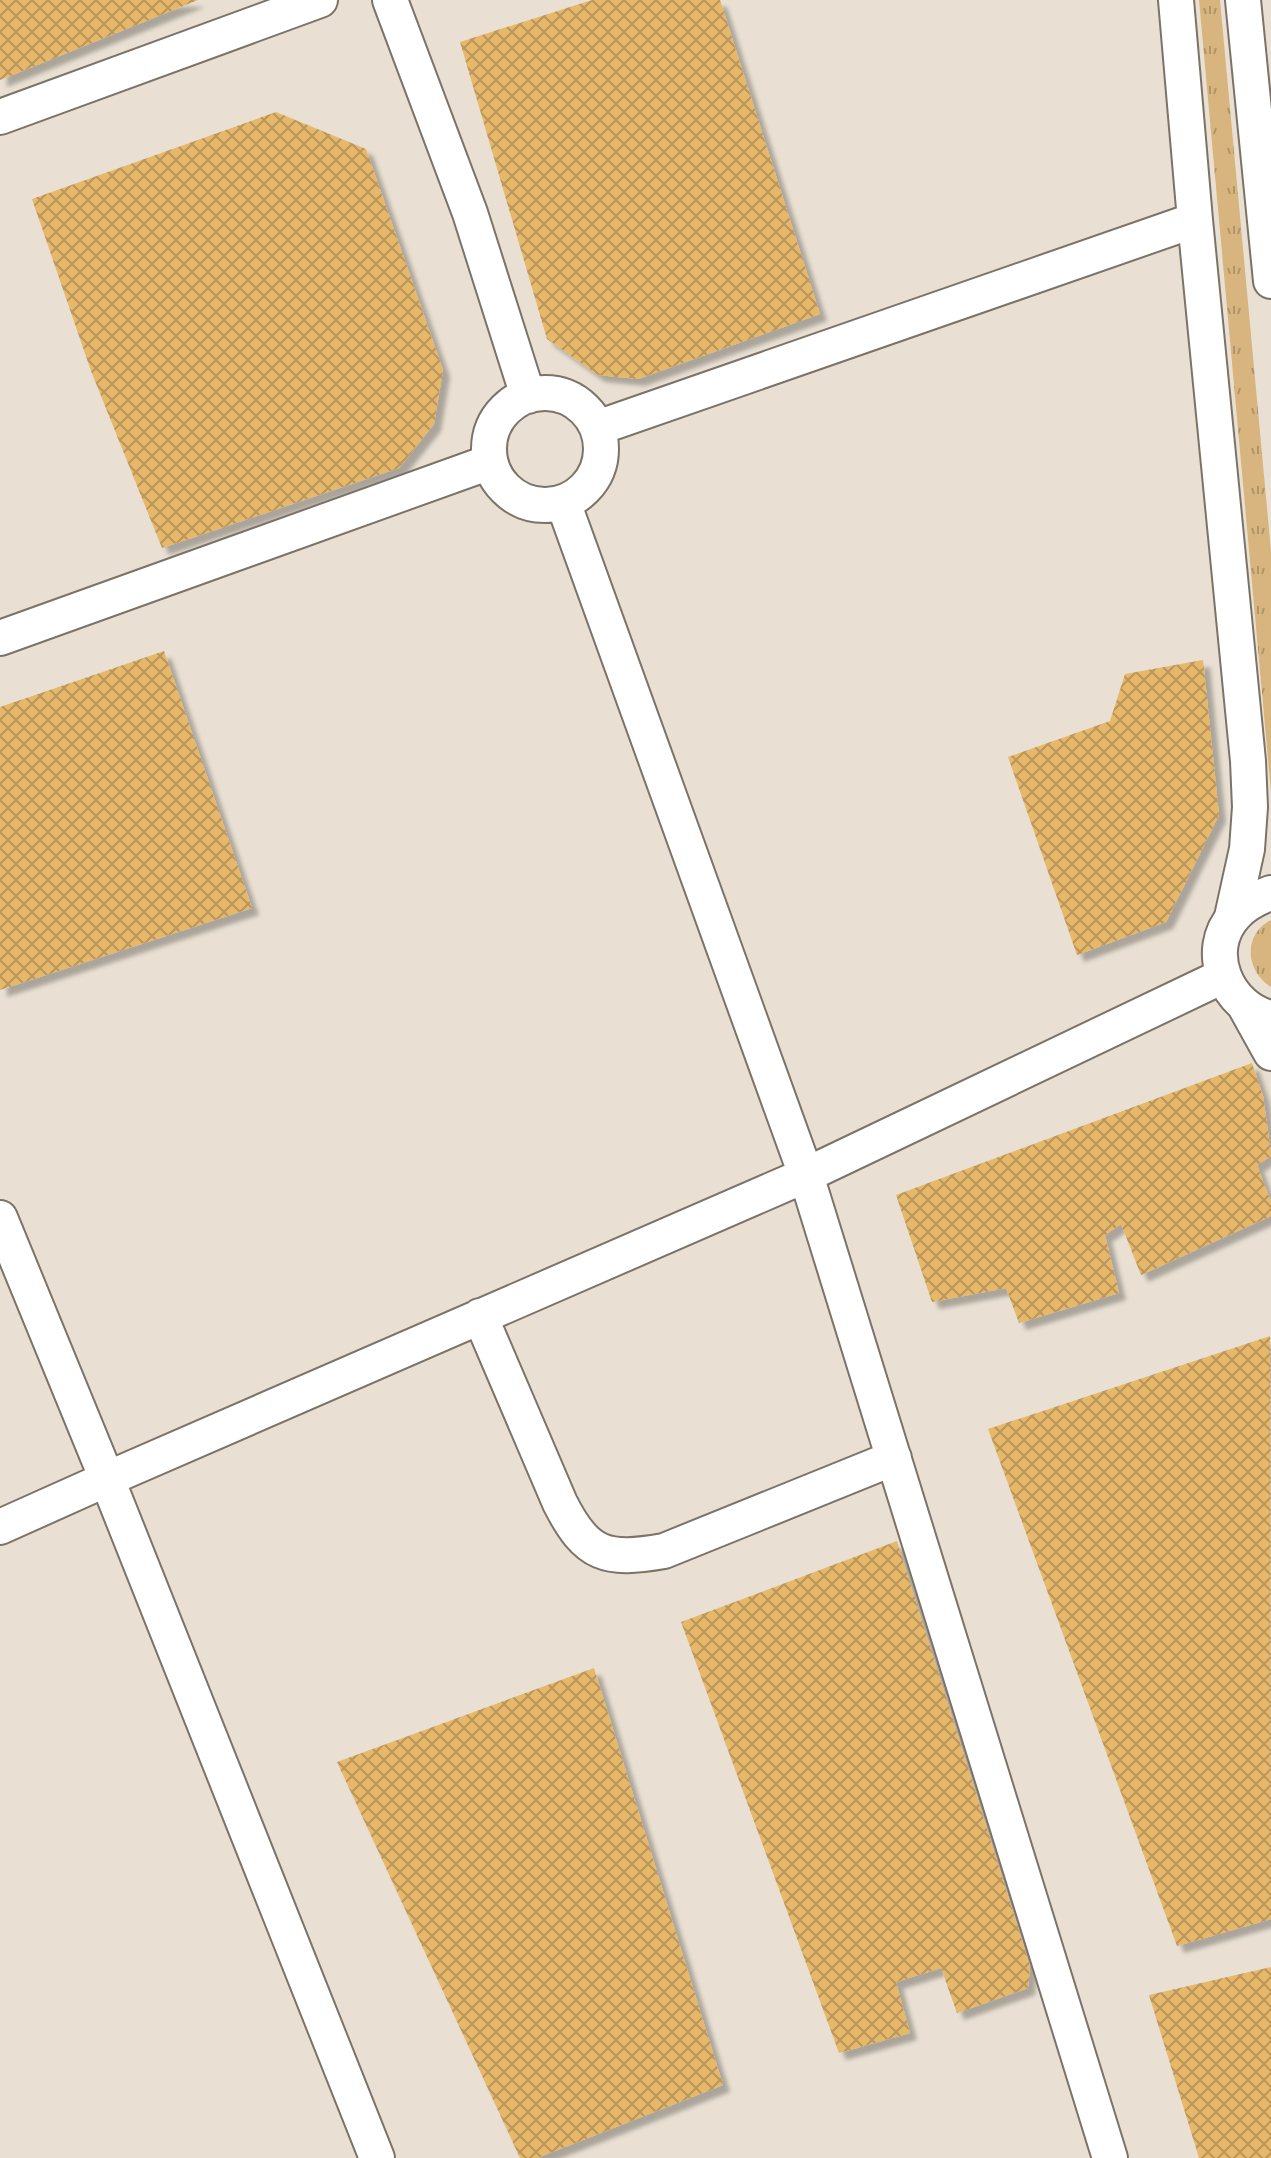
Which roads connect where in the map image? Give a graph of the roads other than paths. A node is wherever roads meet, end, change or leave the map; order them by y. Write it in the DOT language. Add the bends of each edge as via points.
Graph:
graph roads {
  1 [pos="320,0"];
  2 [pos="390,0"];
  3 [pos="1176,0"];
  4 [pos="1243,0"];
  5 [pos="0,117"];
  6 [pos="1267,193"];
  7 [pos="1195,220"];
  8 [pos="1271,281"];
  9 [pos="528,396"];
  10 [pos="597,428"];
  11 [pos="490,462"];
  12 [pos="563,502"];
  13 [pos="0,638"];
  14 [pos="1271,893"];
  15 [pos="1232,917"];
  16 [pos="1223,976"];
  17 [pos="1259,1013"];
  18 [pos="1271,1053"];
  19 [pos="806,1175"];
  20 [pos="0,1218"];
  21 [pos="480,1316"];
  22 [pos="894,1458"];
  23 [pos="107,1479"];
  24 [pos="0,1527"];
  25 [pos="377,2158"];
  26 [pos="1110,2158"];
  1 -- 5 [label="street"];
  2 -- 9 [label="street" via="470,213"];
  3 -- 7 [label="street"];
  4 -- 6 [label="street"];
  6 -- 8 [label="street"];
  7 -- 10 [label="street"];
  7 -- 15 [label="street" via="1250,792 1247,849"];
  9 -- 10 [label="street" via="552,394 574,401"];
  9 -- 11 [label="street" via="507,408 493,428"];
  10 -- 12 [label="street" via="601,450 596,472 583,490"];
  11 -- 12 [label="street" via="500,483 518,499 540,505"];
  11 -- 13 [label="street"];
  12 -- 19 [label="street"];
  14 -- 15 [label="street" via="1251,900"];
  15 -- 16 [label="street" via="1223,935"];
  16 -- 17 [label="street" via="1232,994"];
  16 -- 19 [label="street"];
  17 -- 18 [label="street"];
  19 -- 21 [label="street"];
  19 -- 22 [label="street"];
  20 -- 23 [label="street"];
  21 -- 22 [label="street" via="573,1529 589,1545 609,1553 664,1551"];
  21 -- 23 [label="street"];
  22 -- 26 [label="street"];
  23 -- 24 [label="street"];
  23 -- 25 [label="street"];
}
